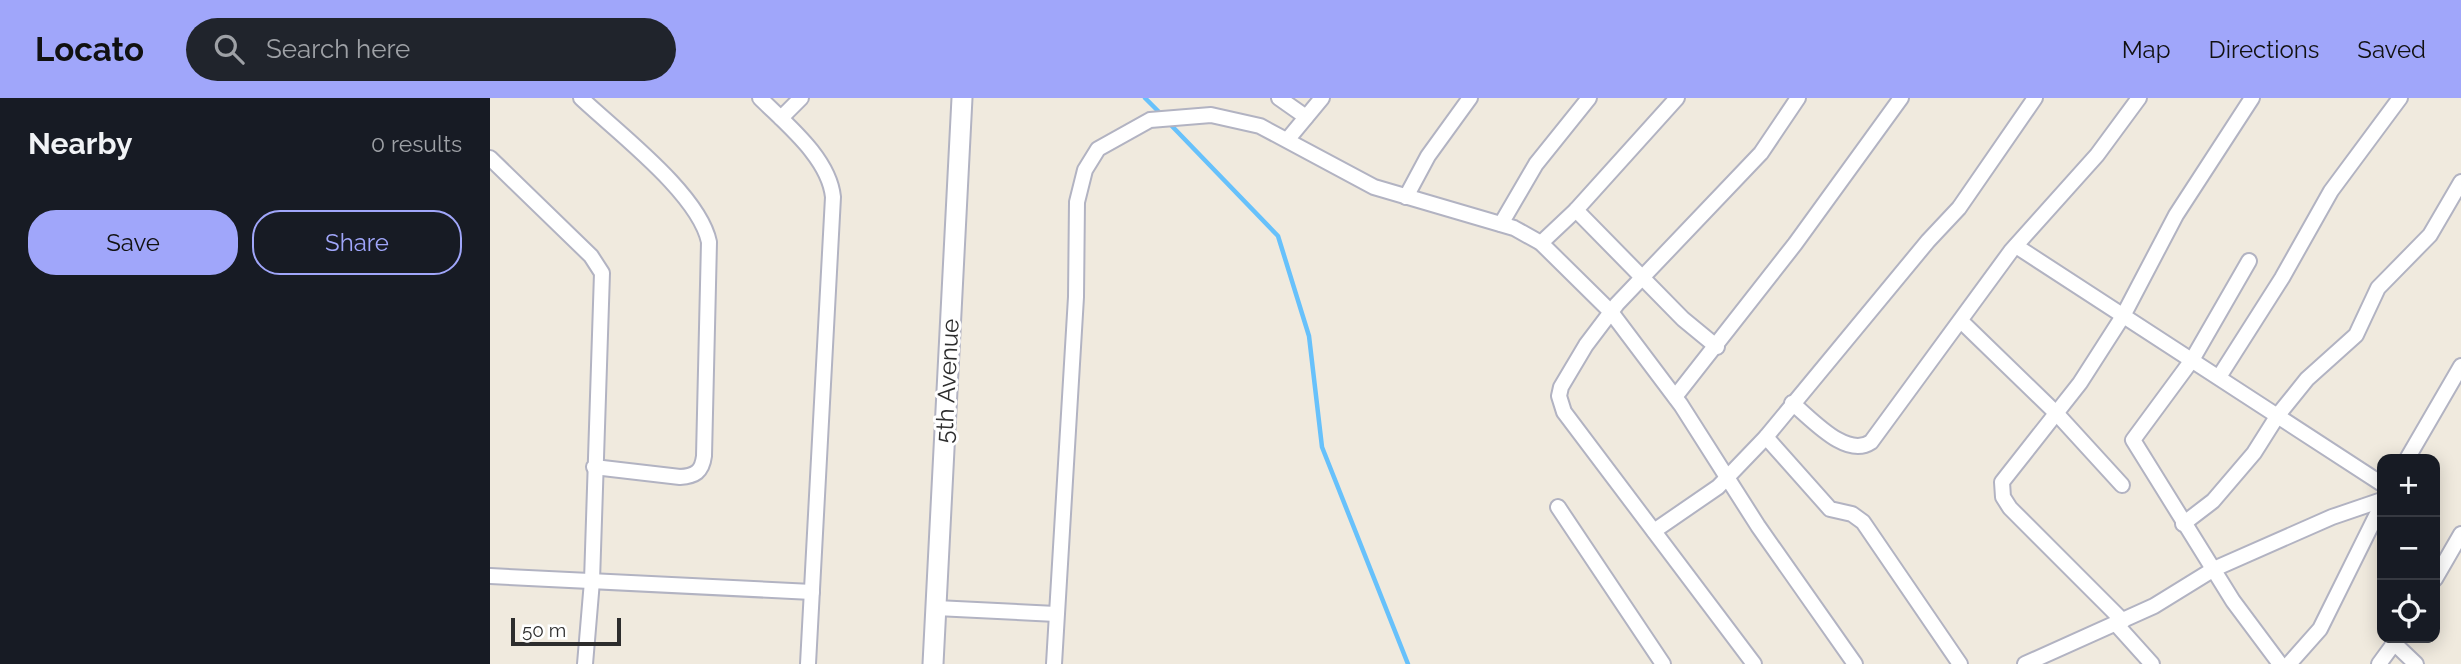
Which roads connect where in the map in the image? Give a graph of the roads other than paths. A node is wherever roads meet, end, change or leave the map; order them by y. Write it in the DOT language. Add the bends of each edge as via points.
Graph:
graph roads {
  1 [pos="581,98"];
  2 [pos="760,98"];
  3 [pos="801,98"];
  4 [pos="962,98"];
  5 [pos="1279,98"];
  6 [pos="1322,98"];
  7 [pos="1470,98"];
  8 [pos="1589,98"];
  9 [pos="1676,98"];
  10 [pos="1798,98"];
  11 [pos="1900,98"];
  12 [pos="2035,98"];
  13 [pos="2139,98"];
  14 [pos="2252,98"];
  15 [pos="2400,98"];
  16 [pos="1306,117"];
  17 [pos="780,118"];
  18 [pos="1288,139"];
  19 [pos="490,158"];
  20 [pos="2461,182"];
  21 [pos="1406,197"];
  22 [pos="1576,210"];
  23 [pos="1501,224"];
  24 [pos="1541,243"];
  25 [pos="2016,246"];
  26 [pos="2249,261"];
  27 [pos="1642,277"];
  28 [pos="1611,312"];
  29 [pos="2123,316"];
  30 [pos="1961,321"];
  31 [pos="1717,347"];
  32 [pos="2192,360"];
  33 [pos="2461,366"];
  34 [pos="2219,377"];
  35 [pos="1675,397"];
  36 [pos="1792,403"];
  37 [pos="2058,415"];
  38 [pos="2278,415"];
  39 [pos="1766,437"];
  40 [pos="2410,454"];
  41 [pos="594,467"];
  42 [pos="1728,478"];
  43 [pos="2377,481"];
  44 [pos="2122,485"];
  45 [pos="2377,504"];
  46 [pos="1558,507"];
  47 [pos="2377,512"];
  48 [pos="2183,524"];
  49 [pos="1654,531"];
  50 [pos="2461,534"];
  51 [pos="2214,569"];
  52 [pos="2440,570"];
  53 [pos="490,576"];
  54 [pos="592,581"];
  55 [pos="812,592"];
  56 [pos="936,608"];
  57 [pos="1056,614"];
  58 [pos="2119,622"];
  59 [pos="2395,643"];
  60 [pos="2398,643"];
  61 [pos="2033,662"];
  62 [pos="585,664"];
  63 [pos="808,664"];
  64 [pos="933,664"];
  65 [pos="1054,664"];
  66 [pos="1663,664"];
  67 [pos="1754,664"];
  68 [pos="1855,664"];
  69 [pos="1960,664"];
  70 [pos="2152,664"];
  71 [pos="2280,664"];
  72 [pos="2289,664"];
  73 [pos="2379,664"];
  74 [pos="2416,664"];
  1 -- 41 [label="street" via="684,195 705,224 710,252 700,470 694,476 680,477"];
  2 -- 17 [label="street"];
  3 -- 17 [label="street"];
  4 -- 56 [label="street, 5th Avenue"];
  5 -- 16 [label="street"];
  6 -- 16 [label="street"];
  7 -- 21 [label="street" via="1428,156"];
  8 -- 23 [label="street" via="1536,164"];
  9 -- 22 [label="street"];
  10 -- 27 [label="street" via="1761,153"];
  11 -- 31 [label="street"];
  12 -- 36 [label="street" via="1959,208"];
  13 -- 25 [label="street" via="2089,164"];
  14 -- 29 [label="street" via="2176,215"];
  15 -- 34 [label="street" via="2331,191"];
  16 -- 18 [label="street"];
  17 -- 55 [label="street" via="817,159 829,178 833,197"];
  18 -- 21 [label="street" via="1348,174"];
  18 -- 57 [label="street" via="1234,118 1174,116 1150,120 1090,156 1077,202 1076,297"];
  19 -- 41 [label="street" via="591,256 602,273"];
  20 -- 38 [label="street" via="2430,235 2378,288 2356,335 2307,379"];
  21 -- 23 [label="street"];
  22 -- 24 [label="street"];
  22 -- 27 [label="street"];
  23 -- 24 [label="street"];
  24 -- 28 [label="street"];
  25 -- 29 [label="street"];
  25 -- 30 [label="street"];
  26 -- 32 [label="street"];
  27 -- 28 [label="street"];
  27 -- 31 [label="street"];
  28 -- 35 [label="street"];
  28 -- 49 [label="street" via="1561,387 1560,404"];
  29 -- 32 [label="street"];
  29 -- 37 [label="street"];
  30 -- 36 [label="street" via="1867,445 1848,446"];
  30 -- 37 [label="street"];
  31 -- 35 [label="street"];
  32 -- 34 [label="street"];
  32 -- 48 [label="street" via="2133,440"];
  33 -- 40 [label="street"];
  34 -- 38 [label="street"];
  35 -- 42 [label="street"];
  36 -- 39 [label="street"];
  37 -- 44 [label="street"];
  37 -- 58 [label="street" via="2003,482 2003,497 2031,531 2097,592"];
  38 -- 43 [label="street"];
  38 -- 48 [label="street" via="2254,453 2221,491"];
  39 -- 42 [label="street"];
  39 -- 69 [label="street" via="1830,509 1863,522"];
  41 -- 54 [label="street"];
  42 -- 49 [label="street"];
  42 -- 68 [label="street"];
  45 -- 51 [label="street" via="2332,517"];
  46 -- 66 [label="street"];
  47 -- 72 [label="street" via="2320,629"];
  48 -- 51 [label="street"];
  49 -- 67 [label="street"];
  50 -- 52 [label="street"];
  51 -- 58 [label="street"];
  51 -- 71 [label="street"];
  53 -- 54 [label="street"];
  54 -- 55 [label="street"];
  54 -- 62 [label="street"];
  55 -- 63 [label="street"];
  56 -- 57 [label="street"];
  56 -- 64 [label="street, 5th Avenue"];
  57 -- 65 [label="street"];
  58 -- 61 [label="street"];
  58 -- 70 [label="street"];
  59 -- 73 [label="street"];
  60 -- 74 [label="street"];
}
